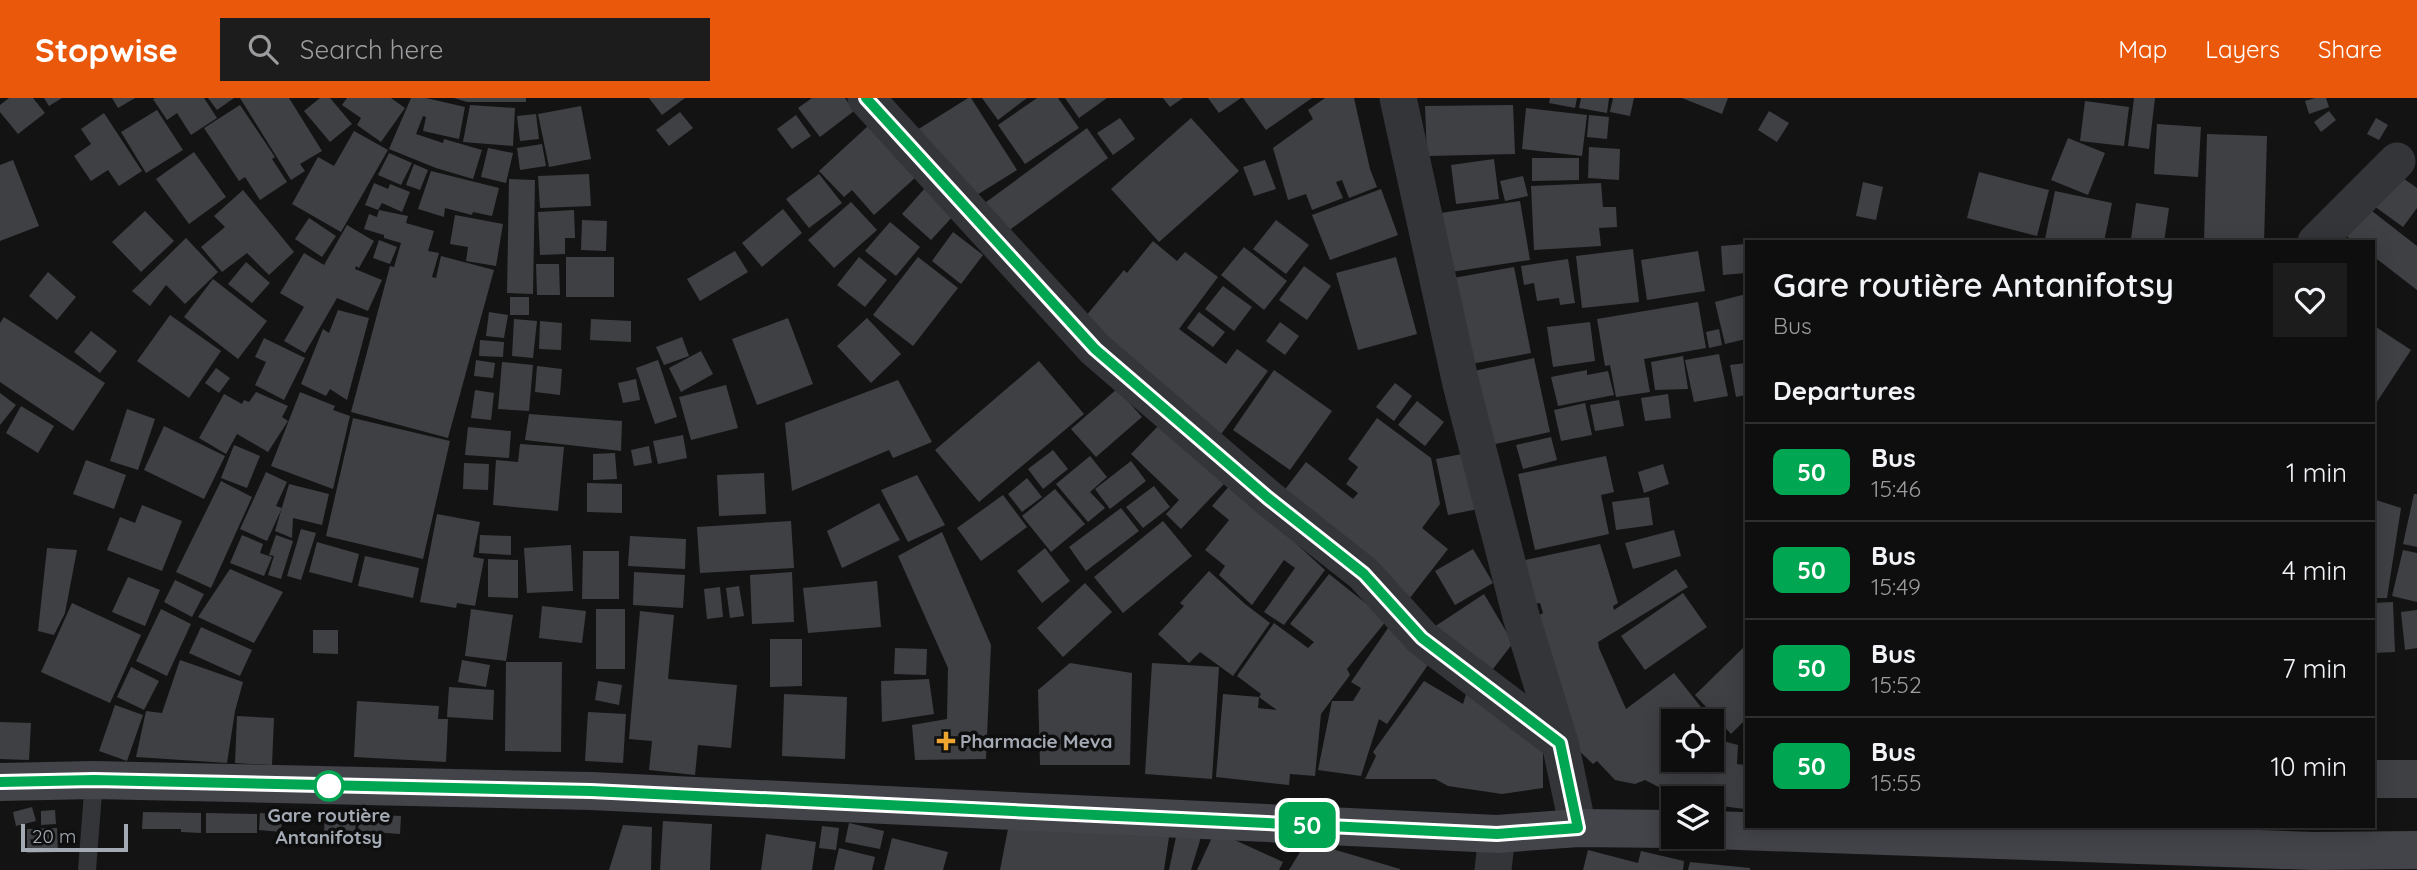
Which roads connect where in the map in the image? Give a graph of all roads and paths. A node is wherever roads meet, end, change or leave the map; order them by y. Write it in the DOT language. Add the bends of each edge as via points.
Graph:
graph roads {
  1 [pos="866,98"];
  2 [pos="1398,98"];
  3 [pos="2397,161"];
  4 [pos="2318,240"];
  5 [pos="1560,743"];
  6 [pos="94,780"];
  7 [pos="0,782"];
  8 [pos="1578,828"];
  9 [pos="1661,829"];
  10 [pos="1724,830"];
  11 [pos="2257,837"];
  12 [pos="2417,850"];
  13 [pos="1495,852"];
  14 [pos="2313,860"];
  15 [pos="87,870"];
  1 -- 5 [label="street" via="1095,349 1364,574 1422,638"];
  2 -- 5 [label="street" via="1461,384 1521,615"];
  3 -- 4 [label="street"];
  5 -- 8 [label="street"];
  6 -- 7 [label="main road"];
  6 -- 13 [label="main road" via="591,791"];
  6 -- 15 [label="lane"];
  8 -- 9 [label="main road"];
  8 -- 13 [label="main road"];
  10 -- 11 [label="main road"];
  11 -- 14 [label="main road"];
  12 -- 14 [label="main road"];
}
